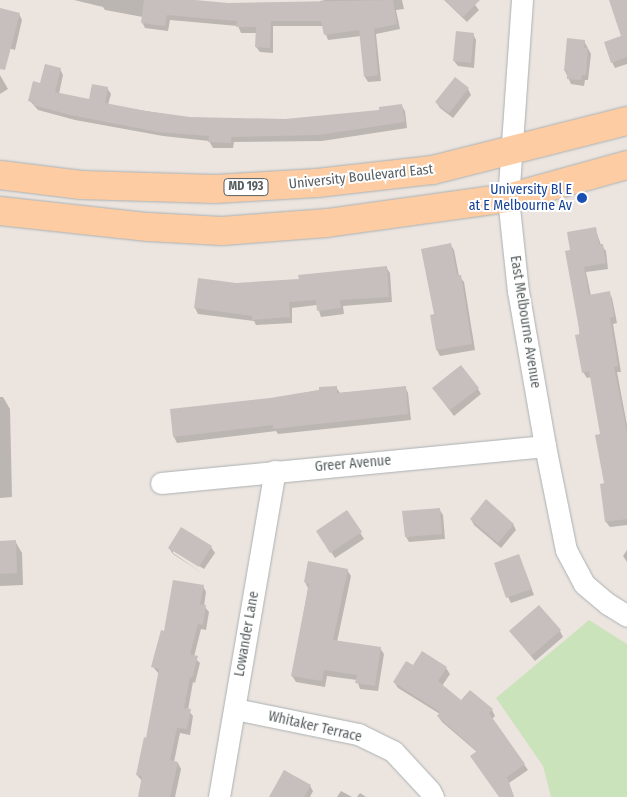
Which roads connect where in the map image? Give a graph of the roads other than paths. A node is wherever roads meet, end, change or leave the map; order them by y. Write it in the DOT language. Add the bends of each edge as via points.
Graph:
graph roads {
  1 [pos="522,0"];
  2 [pos="627,120"];
  3 [pos="511,152"];
  4 [pos="627,165"];
  5 [pos="0,175"];
  6 [pos="508,198"];
  7 [pos="0,211"];
  8 [pos="545,446"];
  9 [pos="275,471"];
  10 [pos="161,483"];
  11 [pos="627,616"];
  12 [pos="235,709"];
  13 [pos="218,797"];
  14 [pos="433,797"];
  1 -- 3 [label="street, East Melbourne Avenue"];
  2 -- 3 [label="main road, University Boulevard East / MD 193"];
  3 -- 5 [label="main road, University Boulevard East / MD 193" via="433,170 215,189 81,185"];
  3 -- 6 [label="street, East Melbourne Avenue"];
  4 -- 6 [label="main road"];
  6 -- 7 [label="main road" via="327,223 222,231 148,227"];
  6 -- 8 [label="street, East Melbourne Avenue" via="518,291"];
  8 -- 9 [label="street, Greer Avenue"];
  8 -- 11 [label="street, East Melbourne Avenue" via="566,550 584,584"];
  9 -- 10 [label="street, Greer Avenue"];
  9 -- 12 [label="street, Lowander Lane"];
  12 -- 13 [label="street, Lowander Lane"];
  12 -- 14 [label="street, Whitaker Terrace" via="358,734 393,751"];
}
